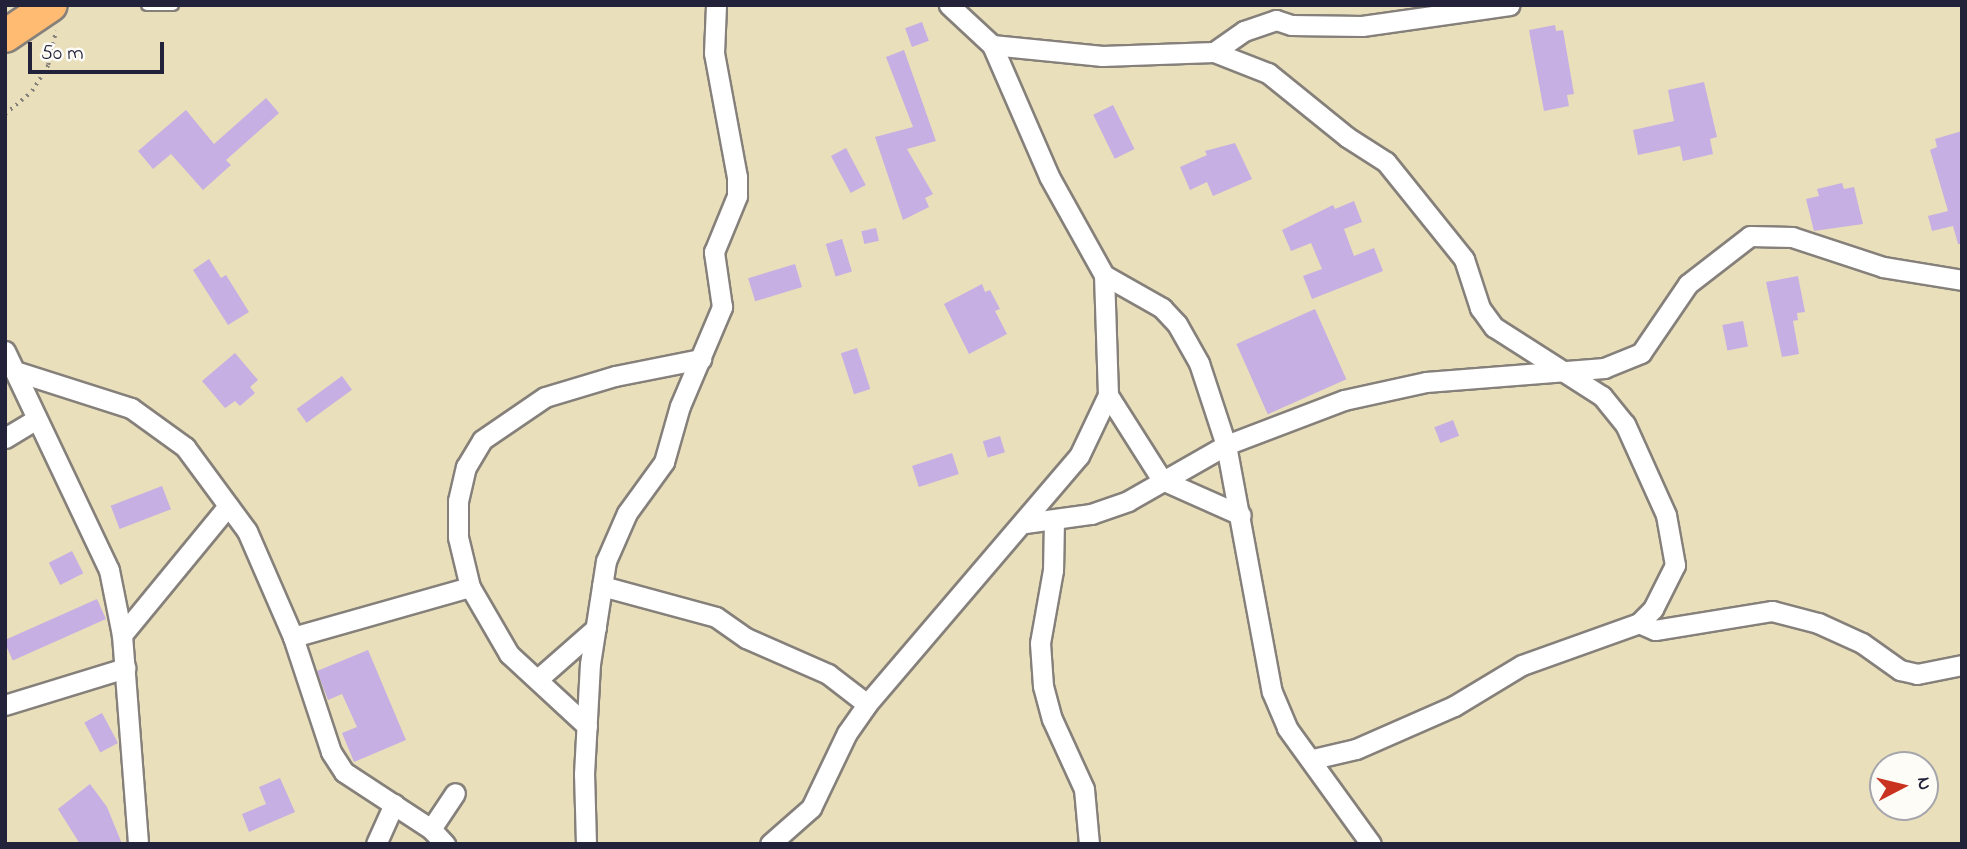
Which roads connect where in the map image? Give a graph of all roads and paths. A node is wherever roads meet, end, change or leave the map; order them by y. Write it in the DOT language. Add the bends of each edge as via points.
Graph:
graph roads {
  1 [pos="148,5"];
  2 [pos="173,5"];
  3 [pos="716,5"];
  4 [pos="949,5"];
  5 [pos="1282,5"];
  6 [pos="1510,5"];
  7 [pos="54,17"];
  8 [pos="1291,25"];
  9 [pos="5,36"];
  10 [pos="992,46"];
  11 [pos="1214,52"];
  12 [pos="5,114"];
  13 [pos="1104,275"];
  14 [pos="1962,280"];
  15 [pos="5,351"];
  16 [pos="701,359"];
  17 [pos="1555,370"];
  18 [pos="15,371"];
  19 [pos="1108,396"];
  20 [pos="37,419"];
  21 [pos="5,438"];
  22 [pos="1226,445"];
  23 [pos="1162,480"];
  24 [pos="228,506"];
  25 [pos="1241,515"];
  26 [pos="1054,520"];
  27 [pos="1025,523"];
  28 [pos="602,586"];
  29 [pos="470,587"];
  30 [pos="1639,623"];
  31 [pos="596,628"];
  32 [pos="122,635"];
  33 [pos="293,637"];
  34 [pos="1962,665"];
  35 [pos="124,668"];
  36 [pos="538,679"];
  37 [pos="867,704"];
  38 [pos="5,705"];
  39 [pos="587,726"];
  40 [pos="1313,759"];
  41 [pos="455,793"];
  42 [pos="394,804"];
  43 [pos="438,836"];
  44 [pos="138,844"];
  45 [pos="376,844"];
  46 [pos="586,844"];
  47 [pos="770,844"];
  48 [pos="1089,844"];
  49 [pos="1371,844"];
  1 -- 2 [label="lane"];
  3 -- 16 [label="street" via="714,52 737,197 714,252 722,307"];
  4 -- 10 [label="street"];
  5 -- 8 [label="street"];
  6 -- 8 [label="street" via="1362,26"];
  7 -- 9 [label="highway"];
  7 -- 12 [label="path" via="48,65 32,91"];
  8 -- 11 [label="street" via="1276,20 1244,31"];
  10 -- 11 [label="street" via="1102,56"];
  10 -- 13 [label="street" via="1049,176"];
  11 -- 17 [label="street" via="1268,73 1347,137 1386,162 1464,259 1480,308 1494,327"];
  13 -- 19 [label="street"];
  13 -- 22 [label="street" via="1146,295 1177,324 1199,363"];
  14 -- 17 [label="street" via="1884,267 1793,237 1750,236 1688,284 1641,353 1604,368"];
  15 -- 18 [label="street"];
  16 -- 28 [label="street" via="680,406 664,462 627,513 606,561"];
  16 -- 29 [label="street" via="615,376 545,397 482,440 466,467 458,501 458,537"];
  17 -- 22 [label="street" via="1426,382 1344,400"];
  17 -- 30 [label="street" via="1602,396 1625,424 1665,515 1675,565 1653,609"];
  18 -- 20 [label="street"];
  18 -- 24 [label="street" via="131,408 185,447"];
  19 -- 23 [label="street"];
  19 -- 27 [label="street" via="1079,456"];
  20 -- 21 [label="street"];
  20 -- 32 [label="street" via="110,570"];
  22 -- 23 [label="street"];
  22 -- 25 [label="street"];
  23 -- 25 [label="street"];
  23 -- 26 [label="street" via="1128,501"];
  24 -- 32 [label="street"];
  24 -- 33 [label="street" via="247,531"];
  25 -- 40 [label="street" via="1272,692 1287,728"];
  26 -- 27 [label="street"];
  26 -- 48 [label="street" via="1053,570 1040,643 1043,686 1052,719 1084,789"];
  27 -- 37 [label="street"];
  28 -- 31 [label="street"];
  28 -- 37 [label="street" via="716,617 746,638 828,674"];
  29 -- 33 [label="street"];
  29 -- 36 [label="street" via="509,654"];
  30 -- 34 [label="street" via="1655,630 1773,611 1818,623 1862,643 1900,670 1917,674"];
  30 -- 40 [label="street" via="1521,665 1454,706 1356,749"];
  31 -- 36 [label="street"];
  31 -- 39 [label="street"];
  32 -- 35 [label="street"];
  33 -- 42 [label="street" via="331,752 344,772"];
  35 -- 38 [label="street"];
  35 -- 44 [label="street"];
  36 -- 39 [label="street"];
  37 -- 47 [label="street" via="847,733 811,808"];
  39 -- 46 [label="street"];
  40 -- 49 [label="street"];
  41 -- 43 [label="street"];
  42 -- 43 [label="street"];
  42 -- 45 [label="street"];
}
